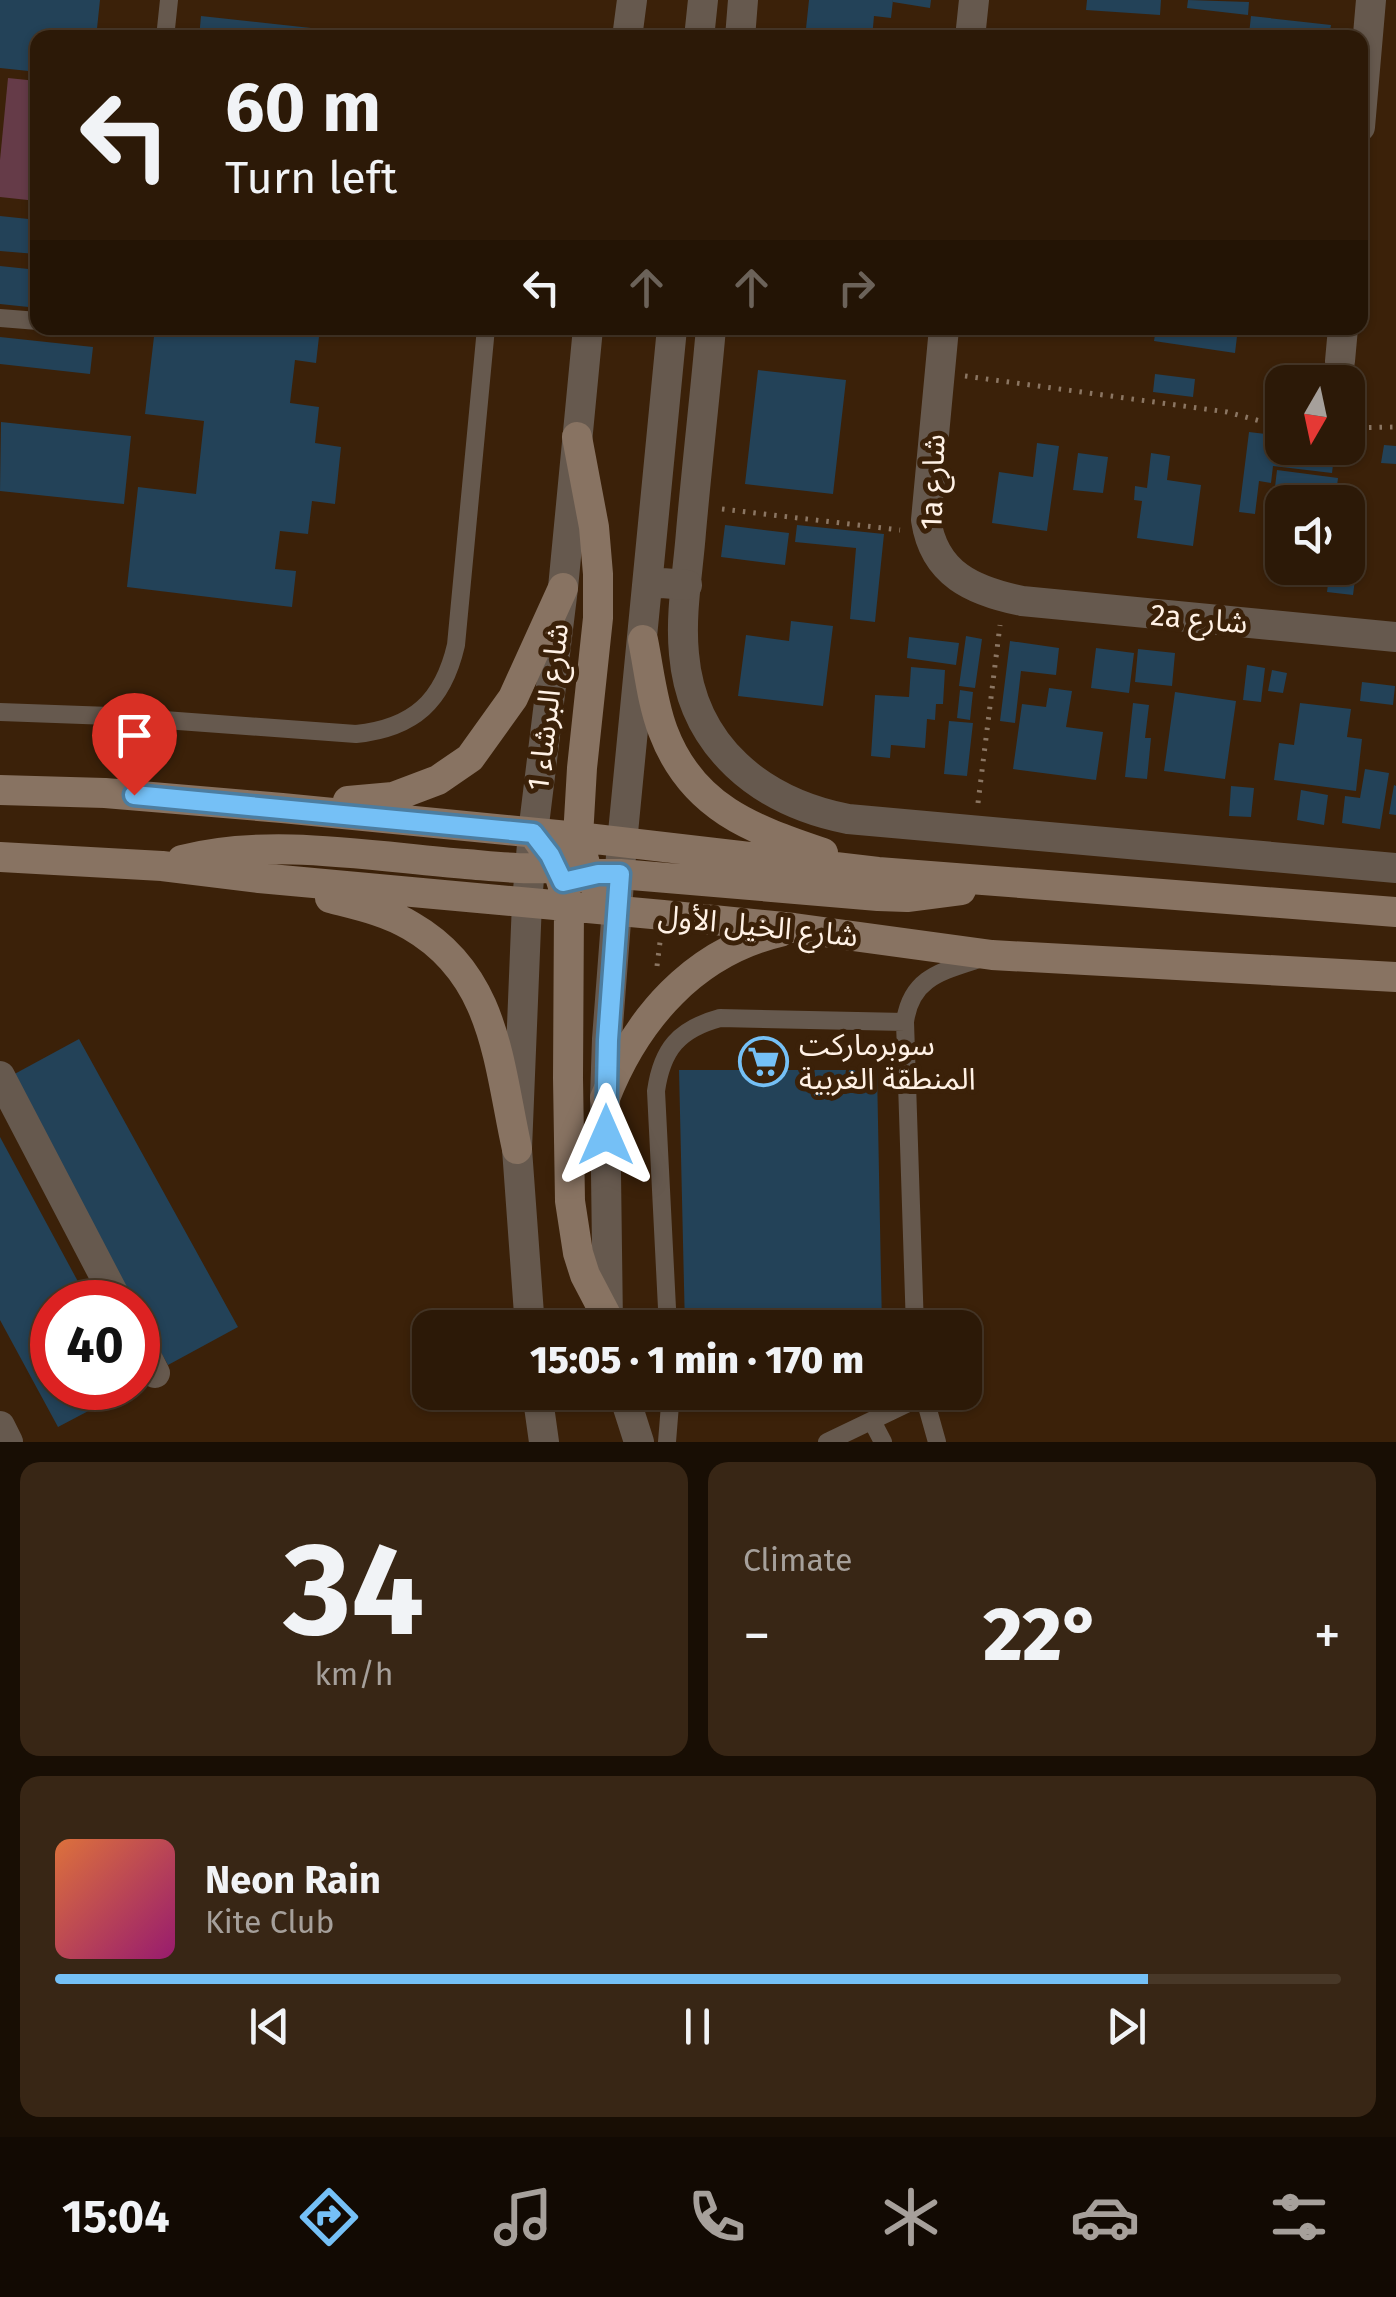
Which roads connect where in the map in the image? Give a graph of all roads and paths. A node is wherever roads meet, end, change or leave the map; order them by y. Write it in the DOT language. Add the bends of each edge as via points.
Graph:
graph roads {
  1 [pos="169,0"];
  2 [pos="702,0"];
  3 [pos="743,0"];
  4 [pos="974,0"];
  5 [pos="1371,0"];
  6 [pos="632,1"];
  7 [pos="166,30"];
  8 [pos="616,30"];
  9 [pos="628,30"];
  10 [pos="700,30"];
  11 [pos="741,30"];
  12 [pos="971,30"];
  13 [pos="1368,35"];
  14 [pos="0,318"];
  15 [pos="30,320"];
  16 [pos="485,335"];
  17 [pos="587,335"];
  18 [pos="671,335"];
  19 [pos="710,335"];
  20 [pos="943,335"];
  21 [pos="1342,335"];
  22 [pos="1340,360"];
  23 [pos="940,372"];
  24 [pos="1265,422"];
  25 [pos="1396,427"];
  26 [pos="1365,428"];
  27 [pos="577,437"];
  28 [pos="694,506"];
  29 [pos="928,533"];
  30 [pos="649,582"];
  31 [pos="687,585"];
  32 [pos="563,588"];
  33 [pos="1003,597"];
  34 [pos="1396,637"];
  35 [pos="644,640"];
  36 [pos="0,712"];
  37 [pos="0,790"];
  38 [pos="282,808"];
  39 [pos="975,830"];
  40 [pos="533,833"];
  41 [pos="622,843"];
  42 [pos="0,857"];
  43 [pos="162,866"];
  44 [pos="1396,868"];
  45 [pos="567,871"];
  46 [pos="878,872"];
  47 [pos="620,874"];
  48 [pos="260,878"];
  49 [pos="994,881"];
  50 [pos="527,902"];
  51 [pos="618,911"];
  52 [pos="1396,912"];
  53 [pos="794,928"];
  54 [pos="992,955"];
  55 [pos="1396,977"];
  56 [pos="905,1022"];
  57 [pos="0,1076"];
  58 [pos="605,1098"];
  59 [pos="517,1149"];
  60 [pos="107,1280"];
  61 [pos="529,1310"];
  62 [pos="602,1310"];
  63 [pos="608,1310"];
  64 [pos="667,1310"];
  65 [pos="914,1310"];
  66 [pos="540,1410"];
  67 [pos="629,1410"];
  68 [pos="670,1410"];
  69 [pos="893,1410"];
  70 [pos="928,1410"];
  71 [pos="872,1421"];
  72 [pos="0,1426"];
  73 [pos="8,1442"];
  74 [pos="544,1442"];
  75 [pos="639,1442"];
  76 [pos="667,1442"];
  77 [pos="827,1442"];
  78 [pos="883,1442"];
  79 [pos="937,1442"];
  1 -- 7 [label="lane"];
  2 -- 10 [label="street"];
  3 -- 11 [label="street"];
  4 -- 12 [label="street"];
  5 -- 13 [label="street"];
  6 -- 8 [label="lane"];
  6 -- 9 [label="street"];
  14 -- 15 [label="lane"];
  16 -- 36 [label="lane" via="456,645 446,678 427,706 394,726 356,734"];
  17 -- 27 [label="street, شارع البرشاء 1"];
  18 -- 30 [label="street"];
  19 -- 28 [label="street"];
  20 -- 23 [label="street, 1a شارع"];
  21 -- 22 [label="street"];
  23 -- 24 [label="path"];
  23 -- 29 [label="street, 1a شارع"];
  25 -- 26 [label="path"];
  27 -- 32 [label="street, شارع البرشاء 1"];
  27 -- 45 [label="main road" via="594,528 598,618"];
  28 -- 29 [label="path"];
  28 -- 31 [label="street"];
  29 -- 33 [label="street, 1a شارع" via="948,570"];
  30 -- 31 [label="street"];
  30 -- 35 [label="street"];
  31 -- 39 [label="street" via="683,636 691,688 712,738 742,771 781,797 825,814"];
  32 -- 38 [label="main road" via="514,698 470,758 438,780 393,796"];
  32 -- 40 [label="street, شارع البرشاء 1"];
  33 -- 34 [label="street, 2a شارع"];
  33 -- 39 [label="path"];
  35 -- 41 [label="street"];
  35 -- 46 [label="main road" via="662,730 692,782 733,818 764,833"];
  37 -- 38 [label="main road, شارع الخيل الأول"];
  38 -- 40 [label="main road, شارع الخيل الأول"];
  39 -- 44 [label="street"];
  40 -- 45 [label="main road, شارع الخيل الأول"];
  40 -- 45 [label="street, شارع البرشاء 1"];
  41 -- 45 [label="main road, شارع الخيل الأول"];
  41 -- 46 [label="main road, شارع الخيل الأول"];
  41 -- 47 [label="street"];
  42 -- 43 [label="main road, شارع الخيل الأول"];
  43 -- 45 [label="main road" via="266,849"];
  43 -- 48 [label="main road, شارع الخيل الأول"];
  45 -- 47 [label="main road"];
  45 -- 50 [label="main road, شارع الخيل الأول"];
  45 -- 50 [label="street, شارع البرشاء 1"];
  45 -- 51 [label="main road, شارع الخيل الأول"];
  45 -- 62 [label="main road" via="572,1227"];
  46 -- 49 [label="main road, شارع الخيل الأول"];
  47 -- 49 [label="main road" via="907,897"];
  47 -- 51 [label="street"];
  48 -- 50 [label="main road, شارع الخيل الأول"];
  48 -- 59 [label="main road" via="382,912 435,942 456,964 490,1020"];
  49 -- 52 [label="main road, شارع الخيل الأول"];
  50 -- 59 [label="street, شارع البرشاء 1"];
  51 -- 53 [label="main road, شارع الخيل الأول"];
  51 -- 58 [label="street"];
  53 -- 54 [label="main road, شارع الخيل الأول"];
  53 -- 58 [label="main road" via="744,942 678,985 634,1039"];
  54 -- 55 [label="main road, شارع الخيل الأول"];
  54 -- 56 [label="lane" via="930,978 912,997"];
  56 -- 64 [label="lane" via="720,1018 682,1035 668,1051 656,1091"];
  56 -- 65 [label="lane"];
  57 -- 60 [label="street"];
  58 -- 63 [label="street"];
  59 -- 61 [label="street, شارع البرشاء 1"];
  66 -- 74 [label="street"];
  67 -- 75 [label="street"];
  68 -- 76 [label="lane"];
  69 -- 71 [label="lane"];
  70 -- 79 [label="lane"];
  71 -- 77 [label="lane"];
  71 -- 78 [label="lane"];
  72 -- 73 [label="street"];
}
